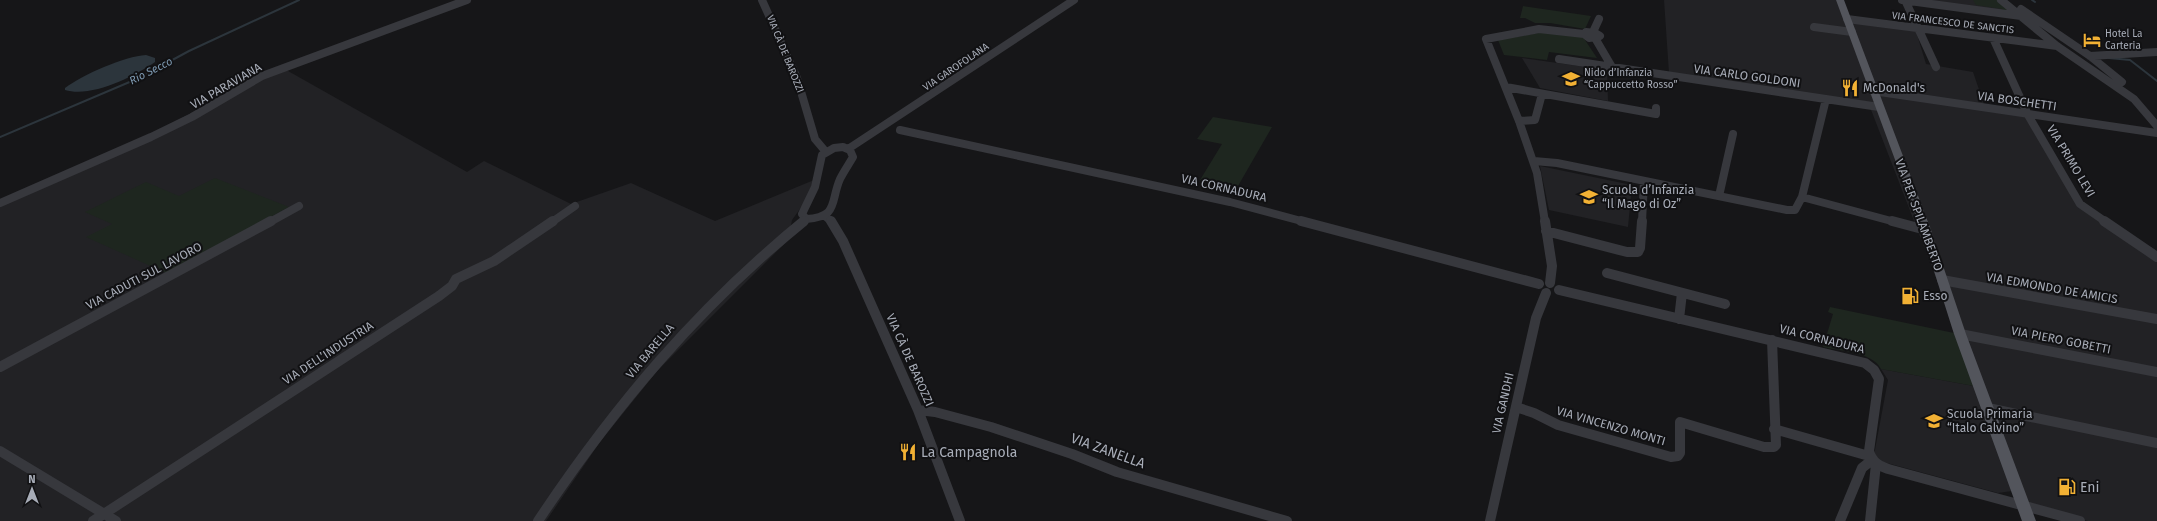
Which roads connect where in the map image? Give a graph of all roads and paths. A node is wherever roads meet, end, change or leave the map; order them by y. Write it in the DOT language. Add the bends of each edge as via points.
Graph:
graph roads {
  1 [pos="467,0"];
  2 [pos="762,0"];
  3 [pos="1074,0"];
  4 [pos="1840,0"];
  5 [pos="1902,0"];
  6 [pos="1905,0"];
  7 [pos="2001,0"];
  8 [pos="2012,7"];
  9 [pos="2022,16"];
  10 [pos="1598,19"];
  11 [pos="1847,19"];
  12 [pos="1814,27"];
  13 [pos="1919,28"];
  14 [pos="1852,32"];
  15 [pos="1594,35"];
  16 [pos="1993,38"];
  17 [pos="2057,46"];
  18 [pos="2157,52"];
  19 [pos="2090,56"];
  20 [pos="1559,59"];
  21 [pos="1612,66"];
  22 [pos="1936,67"];
  23 [pos="1506,87"];
  24 [pos="1873,91"];
  25 [pos="1542,94"];
  26 [pos="1826,98"];
  27 [pos="2134,99"];
  28 [pos="1879,107"];
  29 [pos="1656,108"];
  30 [pos="2028,114"];
  31 [pos="1519,121"];
  32 [pos="2157,126"];
  33 [pos="900,130"];
  34 [pos="2157,133"];
  35 [pos="1733,134"];
  36 [pos="848,149"];
  37 [pos="826,152"];
  38 [pos="1534,161"];
  39 [pos="1644,181"];
  40 [pos="1719,196"];
  41 [pos="1802,196"];
  42 [pos="0,203"];
  43 [pos="299,206"];
  44 [pos="575,206"];
  45 [pos="824,216"];
  46 [pos="806,219"];
  47 [pos="1926,230"];
  48 [pos="1546,231"];
  49 [pos="2157,256"];
  50 [pos="1607,273"];
  51 [pos="1942,280"];
  52 [pos="1550,282"];
  53 [pos="1542,288"];
  54 [pos="1559,290"];
  55 [pos="1682,293"];
  56 [pos="1725,304"];
  57 [pos="1679,319"];
  58 [pos="2157,319"];
  59 [pos="1960,334"];
  60 [pos="1772,340"];
  61 [pos="0,367"];
  62 [pos="2157,372"];
  63 [pos="1516,407"];
  64 [pos="1988,408"];
  65 [pos="918,410"];
  66 [pos="1774,429"];
  67 [pos="2157,443"];
  68 [pos="0,452"];
  69 [pos="1872,460"];
  70 [pos="2024,506"];
  71 [pos="104,514"];
  72 [pos="93,521"];
  73 [pos="116,521"];
  74 [pos="538,521"];
  75 [pos="960,521"];
  76 [pos="1287,521"];
  77 [pos="1490,521"];
  78 [pos="1840,521"];
  79 [pos="1870,521"];
  80 [pos="2030,521"];
  81 [pos="2080,521"];
  1 -- 42 [label="street, VIA PARAVIANA" via="262,76 158,134"];
  2 -- 37 [label="street, VIA CÀ DE BAROZZI" via="797,78 815,139"];
  3 -- 36 [label="street, VIA GAROFOLANA"];
  4 -- 11 [label="main road, VIA PER SPILAMBERTO"];
  5 -- 6 [label="street"];
  6 -- 9 [label="street"];
  6 -- 13 [label="street"];
  7 -- 8 [label="street"];
  8 -- 9 [label="street"];
  8 -- 19 [label="street" via="2021,9"];
  9 -- 17 [label="street"];
  10 -- 15 [label="street"];
  11 -- 13 [label="street, VIA FRANCESCO DE SANCTIS"];
  11 -- 14 [label="main road, VIA PER SPILAMBERTO"];
  12 -- 14 [label="street"];
  13 -- 16 [label="street, VIA FRANCESCO DE SANCTIS"];
  13 -- 22 [label="street"];
  14 -- 24 [label="main road, VIA PER SPILAMBERTO"];
  15 -- 21 [label="street"];
  15 -- 23 [label="street" via="1586,32 1584,34 1539,29 1486,39"];
  16 -- 17 [label="street, VIA FRANCESCO DE SANCTIS"];
  16 -- 30 [label="street, VIA PRIMO LEVI"];
  17 -- 27 [label="street"];
  18 -- 19 [label="street"];
  19 -- 27 [label="street" via="2128,88"];
  20 -- 21 [label="street, VIA CARLO GOLDONI"];
  21 -- 26 [label="street, VIA CARLO GOLDONI"];
  23 -- 25 [label="street"];
  23 -- 31 [label="street"];
  24 -- 28 [label="main road, VIA PER SPILAMBERTO"];
  24 -- 30 [label="street, VIA BOSCHETTI"];
  25 -- 29 [label="street" via="1656,114"];
  25 -- 31 [label="street" via="1535,120"];
  26 -- 28 [label="street, VIA CARLO GOLDONI"];
  26 -- 41 [label="street"];
  27 -- 32 [label="street"];
  28 -- 47 [label="main road, VIA PER SPILAMBERTO"];
  30 -- 34 [label="street, VIA BOSCHETTI"];
  30 -- 49 [label="street, VIA PRIMO LEVI" via="2080,204"];
  31 -- 38 [label="street"];
  33 -- 53 [label="street, VIA CORNADURA" via="1230,202"];
  35 -- 40 [label="street"];
  36 -- 37 [label="street" via="838,147"];
  36 -- 45 [label="street" via="852,152 852,157 840,179 832,205"];
  37 -- 46 [label="street" via="820,162 815,187 802,214"];
  38 -- 39 [label="street"];
  38 -- 48 [label="street"];
  39 -- 40 [label="street"];
  39 -- 48 [label="street" via="1638,252 1626,252"];
  40 -- 41 [label="street" via="1792,211 1797,208"];
  41 -- 47 [label="street"];
  43 -- 61 [label="street, VIA CADUTI SUL LAVORO"];
  44 -- 71 [label="street, VIA DELL’INDUSTRIA" via="494,261 456,279 452,286 439,296"];
  45 -- 46 [label="street" via="816,220"];
  45 -- 65 [label="street, VIA CÀ DE BAROZZI" via="832,222 842,241"];
  46 -- 74 [label="street, VIA BARELLA" via="773,246 685,331 591,445"];
  47 -- 51 [label="main road, VIA PER SPILAMBERTO"];
  48 -- 52 [label="street" via="1552,266"];
  50 -- 55 [label="street"];
  51 -- 58 [label="street, VIA EDMONDO DE AMICIS"];
  51 -- 59 [label="main road, VIA PER SPILAMBERTO"];
  52 -- 53 [label="street" via="1544,282"];
  52 -- 54 [label="street"];
  53 -- 54 [label="street" via="1553,294"];
  53 -- 63 [label="street, VIA GANDHI"];
  54 -- 57 [label="street, VIA CORNADURA"];
  55 -- 56 [label="street"];
  55 -- 57 [label="street"];
  57 -- 60 [label="street, VIA CORNADURA"];
  59 -- 62 [label="street, VIA PIERO GOBETTI"];
  59 -- 64 [label="main road, VIA PER SPILAMBERTO"];
  60 -- 66 [label="street, VIA VINCENZO MONTI"];
  60 -- 69 [label="street, VIA CORNADURA" via="1854,360 1874,370 1879,379"];
  63 -- 66 [label="street, VIA VINCENZO MONTI" via="1558,425 1671,457 1680,453 1680,422 1764,447 1776,445"];
  63 -- 77 [label="street, VIA GANDHI"];
  64 -- 67 [label="street"];
  64 -- 70 [label="main road, VIA PER SPILAMBERTO"];
  65 -- 75 [label="street, VIA CÀ DE BAROZZI"];
  65 -- 76 [label="street, VIA ZANELLA" via="991,427 1117,472"];
  66 -- 69 [label="street"];
  68 -- 71 [label="street"];
  69 -- 70 [label="street"];
  69 -- 78 [label="street" via="1862,468"];
  69 -- 79 [label="street, VIA CORNADURA"];
  70 -- 80 [label="main road, VIA PER SPILAMBERTO"];
  70 -- 81 [label="street"];
  71 -- 72 [label="street, VIA DELL’INDUSTRIA"];
  71 -- 73 [label="street"];
}
